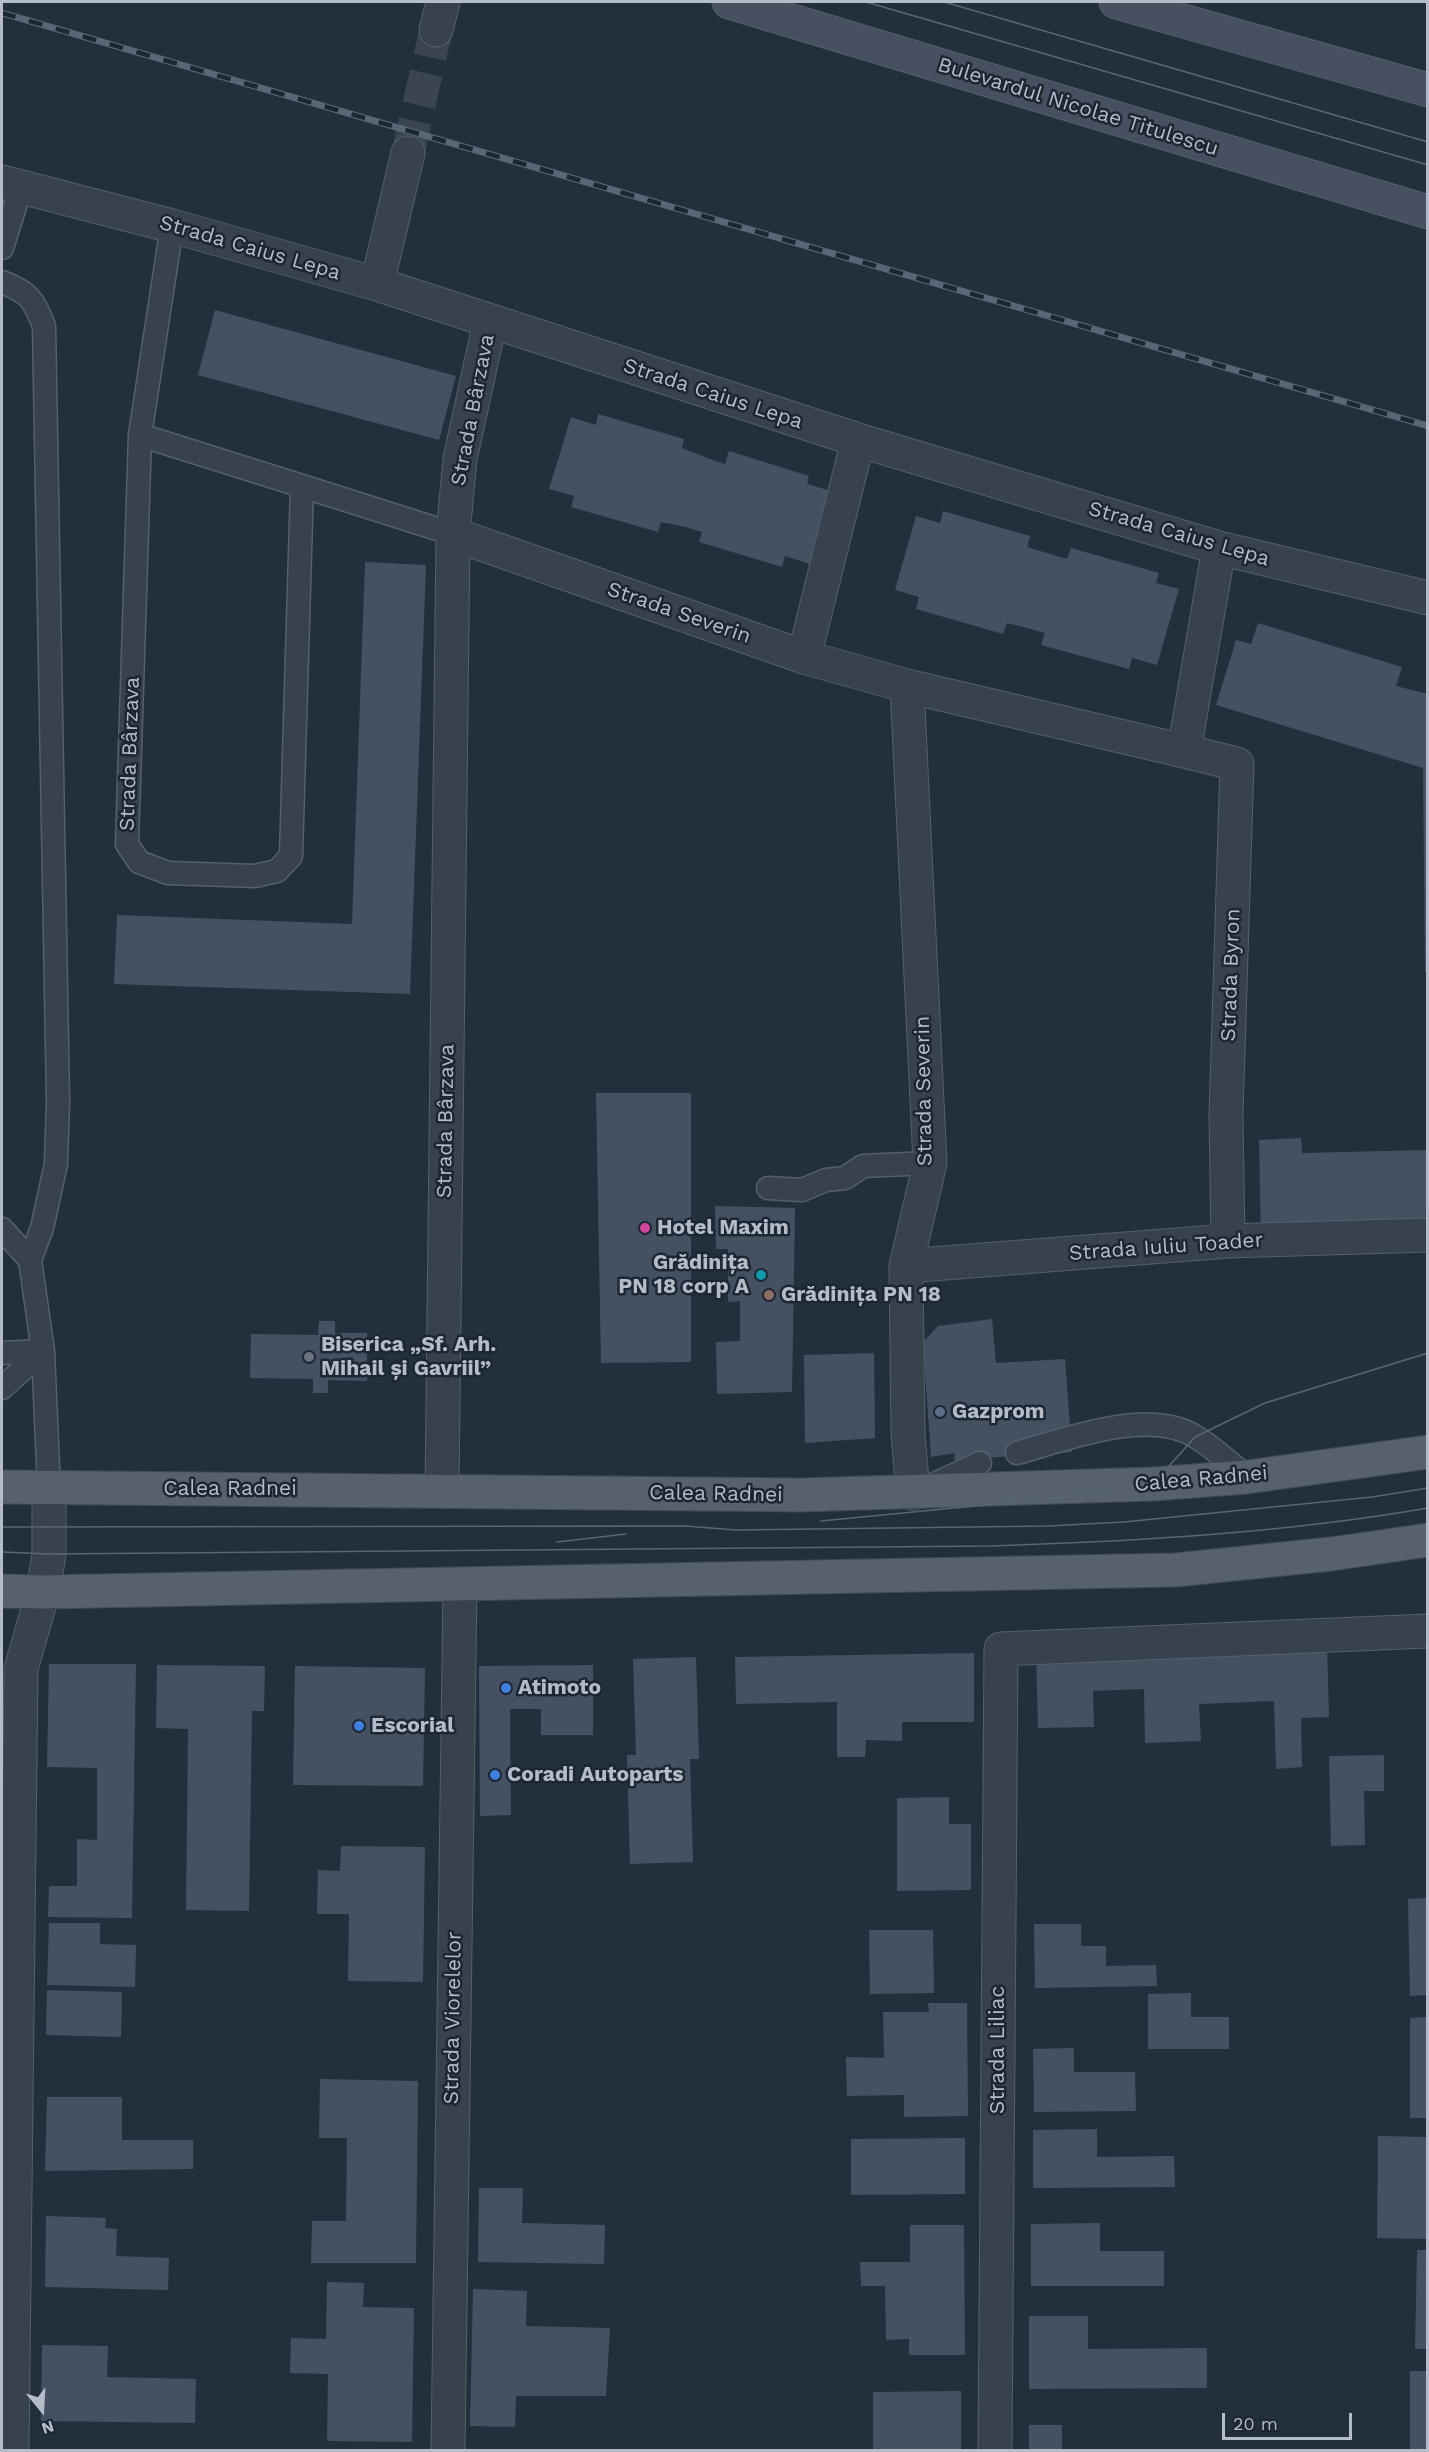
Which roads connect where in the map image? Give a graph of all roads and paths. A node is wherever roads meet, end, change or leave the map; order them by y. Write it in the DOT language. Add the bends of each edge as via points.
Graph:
graph roads {
  1 [pos="729,2"];
  2 [pos="1116,2"];
  3 [pos="1428,90"];
  4 [pos="408,153"];
  5 [pos="11,185"];
  6 [pos="1428,212"];
  7 [pos="172,226"];
  8 [pos="2,248"];
  9 [pos="2,282"];
  10 [pos="377,284"];
  11 [pos="490,322"];
  12 [pos="140,435"];
  13 [pos="858,440"];
  14 [pos="302,486"];
  15 [pos="453,534"];
  16 [pos="1219,548"];
  17 [pos="1428,598"];
  18 [pos="804,657"];
  19 [pos="907,686"];
  20 [pos="1186,742"];
  21 [pos="930,1162"];
  22 [pos="768,1188"];
  23 [pos="2,1229"];
  24 [pos="1428,1235"];
  25 [pos="1228,1241"];
  26 [pos="30,1260"];
  27 [pos="906,1266"];
  28 [pos="43,1351"];
  29 [pos="2,1353"];
  30 [pos="2,1388"];
  31 [pos="1428,1452"];
  32 [pos="1017,1453"];
  33 [pos="980,1463"];
  34 [pos="1248,1477"];
  35 [pos="2,1487"];
  36 [pos="49,1488"];
  37 [pos="442,1491"];
  38 [pos="913,1493"];
  39 [pos="1428,1540"];
  40 [pos="460,1586"];
  41 [pos="2,1591"];
  42 [pos="43,1592"];
  43 [pos="1428,1631"];
  44 [pos="12,2451"];
  45 [pos="448,2451"];
  46 [pos="995,2451"];
  1 -- 6 [label="main road, Bulevardul Nicolae Titulescu"];
  2 -- 3 [label="main road"];
  4 -- 10 [label="street"];
  5 -- 7 [label="street, Strada Caius Lepa"];
  5 -- 8 [label="lane"];
  7 -- 10 [label="street, Strada Caius Lepa"];
  7 -- 12 [label="lane, Strada Bârzava"];
  9 -- 26 [label="lane" via="23,290 44,326 58,1101 56,1164 42,1228"];
  10 -- 11 [label="street, Strada Caius Lepa"];
  11 -- 13 [label="street, Strada Caius Lepa"];
  11 -- 15 [label="street, Strada Bârzava" via="460,459"];
  12 -- 14 [label="lane"];
  12 -- 14 [label="lane, Strada Bârzava" via="128,844 139,862 168,873 255,876 277,871 291,856"];
  13 -- 16 [label="street, Strada Caius Lepa"];
  13 -- 18 [label="street"];
  14 -- 15 [label="lane"];
  15 -- 18 [label="street, Strada Severin"];
  15 -- 37 [label="street, Strada Bârzava"];
  16 -- 17 [label="street, Strada Caius Lepa"];
  16 -- 20 [label="street"];
  18 -- 19 [label="street, Strada Severin"];
  19 -- 20 [label="street, Strada Severin"];
  19 -- 21 [label="street, Strada Severin"];
  20 -- 25 [label="street, Strada Byron" via="1237,764 1226,1114"];
  21 -- 22 [label="lane" via="864,1166 844,1178 826,1180 802,1190"];
  21 -- 27 [label="street, Strada Severin"];
  23 -- 26 [label="lane"];
  24 -- 25 [label="street, Strada Iuliu Toader"];
  25 -- 27 [label="street, Strada Iuliu Toader"];
  26 -- 28 [label="lane"];
  27 -- 38 [label="street, Strada Severin" via="908,1434"];
  28 -- 29 [label="lane"];
  28 -- 30 [label="lane"];
  28 -- 36 [label="lane"];
  31 -- 34 [label="main road, Calea Radnei"];
  32 -- 34 [label="lane" via="1093,1432 1143,1425 1169,1427 1195,1437"];
  33 -- 38 [label="lane"];
  34 -- 38 [label="main road, Calea Radnei"];
  35 -- 36 [label="main road, Calea Radnei"];
  36 -- 37 [label="main road, Calea Radnei"];
  36 -- 42 [label="street" via="49,1554"];
  37 -- 38 [label="main road, Calea Radnei"];
  39 -- 40 [label="main road" via="1175,1570"];
  40 -- 42 [label="main road"];
  40 -- 45 [label="street, Strada Viorelelor"];
  41 -- 42 [label="main road"];
  42 -- 44 [label="street" via="21,1669"];
  43 -- 46 [label="street, Strada Liliac" via="1001,1648"];
}
